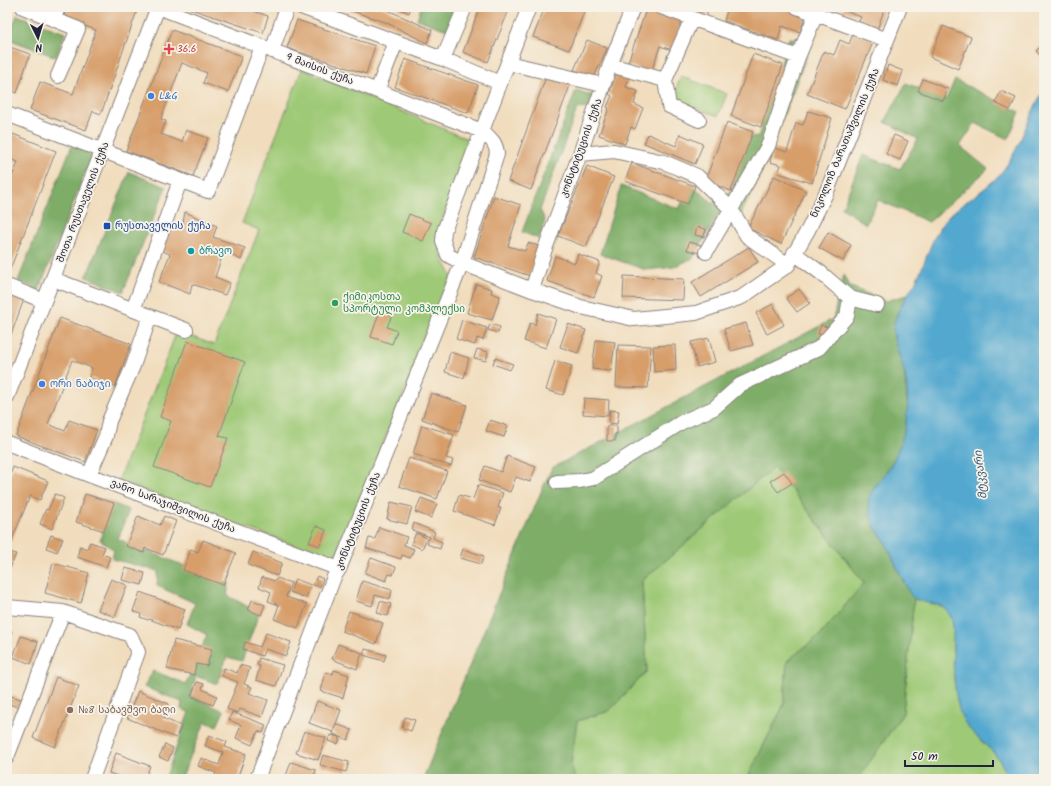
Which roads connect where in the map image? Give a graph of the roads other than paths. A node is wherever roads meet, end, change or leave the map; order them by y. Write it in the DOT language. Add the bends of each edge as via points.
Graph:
graph roads {
  1 [pos="23,7"];
  2 [pos="158,7"];
  3 [pos="287,7"];
  4 [pos="465,7"];
  5 [pos="529,7"];
  6 [pos="633,7"];
  7 [pos="661,7"];
  8 [pos="797,7"];
  9 [pos="900,7"];
  10 [pos="310,9"];
  11 [pos="56,13"];
  12 [pos="816,14"];
  13 [pos="692,18"];
  14 [pos="887,40"];
  15 [pos="396,42"];
  16 [pos="267,49"];
  17 [pos="798,57"];
  18 [pos="443,58"];
  19 [pos="508,63"];
  20 [pos="610,65"];
  21 [pos="58,76"];
  22 [pos="665,80"];
  23 [pos="500,83"];
  24 [pos="604,85"];
  25 [pos="377,91"];
  26 [pos="7,114"];
  27 [pos="699,120"];
  28 [pos="482,132"];
  29 [pos="103,150"];
  30 [pos="580,154"];
  31 [pos="180,181"];
  32 [pos="731,209"];
  33 [pos="706,252"];
  34 [pos="791,259"];
  35 [pos="462,263"];
  36 [pos="53,279"];
  37 [pos="7,286"];
  38 [pos="532,290"];
  39 [pos="850,298"];
  40 [pos="44,301"];
  41 [pos="877,305"];
  42 [pos="133,310"];
  43 [pos="150,316"];
  44 [pos="186,330"];
  45 [pos="7,397"];
  46 [pos="7,443"];
  47 [pos="89,475"];
  48 [pos="557,482"];
  49 [pos="339,569"];
  50 [pos="7,607"];
  51 [pos="63,612"];
  52 [pos="7,757"];
  53 [pos="92,779"];
  54 [pos="257,779"];
  1 -- 11 [label="street"];
  2 -- 16 [label="street, 9 მაისის ქუჩა"];
  2 -- 29 [label="street, შოთა რუსთაველის ქუჩა"];
  3 -- 16 [label="street"];
  4 -- 18 [label="street"];
  5 -- 19 [label="street"];
  6 -- 20 [label="street, კონსტიტუციის ქუჩა"];
  7 -- 13 [label="street"];
  8 -- 12 [label="street"];
  9 -- 14 [label="street, ნიკოლოზ ბარათაშვილის ქუჩა"];
  10 -- 15 [label="street"];
  11 -- 21 [label="street" via="78,29"];
  12 -- 14 [label="street"];
  12 -- 17 [label="street"];
  13 -- 17 [label="street"];
  13 -- 22 [label="street"];
  14 -- 34 [label="street, ნიკოლოზ ბარათაშვილის ქუჩა" via="827,191"];
  15 -- 18 [label="street"];
  15 -- 25 [label="street"];
  16 -- 25 [label="street, 9 მაისის ქუჩა"];
  16 -- 31 [label="street" via="208,191"];
  17 -- 32 [label="street" via="768,146"];
  18 -- 23 [label="street"];
  19 -- 23 [label="street"];
  19 -- 24 [label="street"];
  20 -- 22 [label="street"];
  20 -- 24 [label="street, კონსტიტუციის ქუჩა"];
  22 -- 27 [label="street" via="669,106"];
  23 -- 28 [label="street"];
  24 -- 30 [label="street, კონსტიტუციის ქუჩა"];
  25 -- 28 [label="street, 9 მაისის ქუჩა"];
  26 -- 29 [label="street"];
  28 -- 35 [label="street, კონსტიტუციის ქუჩა" via="494,142 498,154"];
  28 -- 35 [label="street" via="444,231 443,241 448,255"];
  29 -- 31 [label="street"];
  29 -- 36 [label="street, შოთა რუსთაველის ქუჩა"];
  30 -- 32 [label="street" via="614,151 664,162 697,176"];
  30 -- 38 [label="street, კონსტიტუციის ქუჩა"];
  31 -- 42 [label="street"];
  32 -- 33 [label="street"];
  32 -- 34 [label="street" via="747,236"];
  34 -- 38 [label="street, ნიკოლოზ ბარათაშვილის ქუჩა" via="742,297 696,313 634,319 581,307"];
  34 -- 39 [label="street" via="821,273"];
  35 -- 38 [label="street, ნიკოლოზ ბარათაშვილის ქუჩა"];
  35 -- 49 [label="street, კონსტიტუციის ქუჩა"];
  36 -- 40 [label="street, შოთა რუსთაველის ქუჩა"];
  36 -- 42 [label="street"];
  37 -- 40 [label="street"];
  39 -- 41 [label="street"];
  39 -- 48 [label="street" via="847,316 819,348 740,385 714,408 682,422 594,478 580,482"];
  40 -- 45 [label="street, შოთა რუსთაველის ქუჩა"];
  42 -- 43 [label="street"];
  43 -- 44 [label="street"];
  43 -- 47 [label="street" via="133,366"];
  46 -- 47 [label="street, ვანო სარაჯიშვილის ქუჩა"];
  47 -- 49 [label="street, ვანო სარაჯიშვილის ქუჩა"];
  49 -- 54 [label="street, კონსტიტუციის ქუჩა"];
  50 -- 51 [label="street"];
  51 -- 52 [label="street"];
  51 -- 53 [label="street" via="130,635 138,652"];
}
